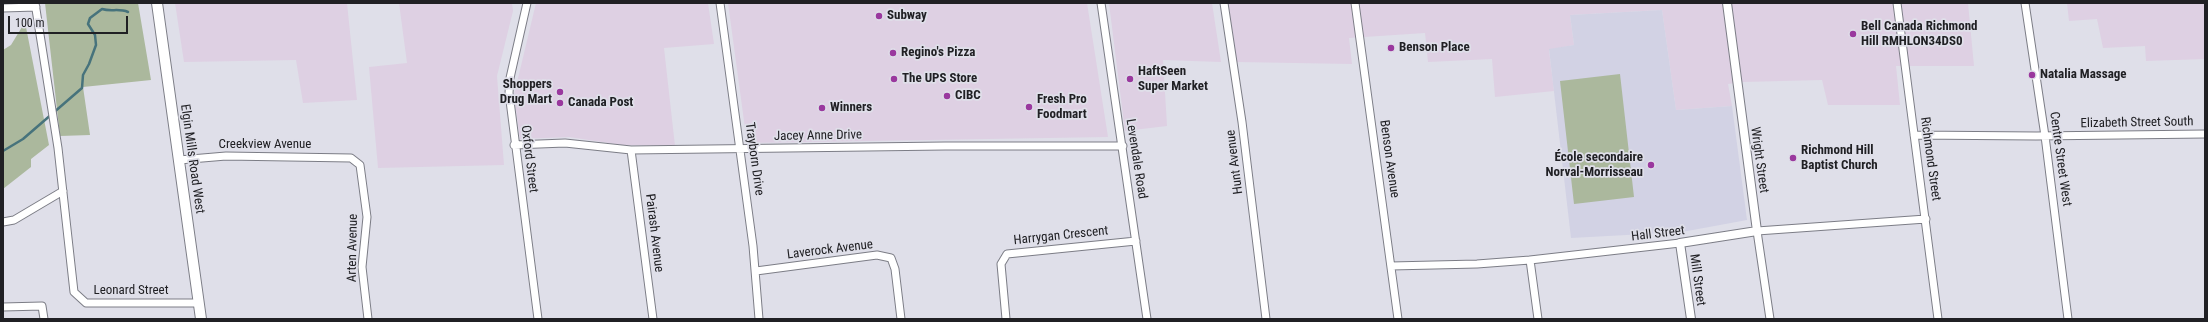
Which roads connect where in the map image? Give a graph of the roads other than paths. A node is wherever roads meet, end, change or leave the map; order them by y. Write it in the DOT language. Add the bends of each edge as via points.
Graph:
graph roads {
  1 [pos="157,3"];
  2 [pos="527,3"];
  3 [pos="720,3"];
  4 [pos="1101,3"];
  5 [pos="1224,3"];
  6 [pos="1355,3"];
  7 [pos="1727,3"];
  8 [pos="1897,3"];
  9 [pos="2024,3"];
  10 [pos="35,5"];
  11 [pos="3,8"];
  12 [pos="2205,134"];
  13 [pos="1914,135"];
  14 [pos="2045,136"];
  15 [pos="514,145"];
  16 [pos="1123,146"];
  17 [pos="631,150"];
  18 [pos="741,150"];
  19 [pos="351,158"];
  20 [pos="179,160"];
  21 [pos="63,191"];
  22 [pos="1926,219"];
  23 [pos="3,222"];
  24 [pos="1756,231"];
  25 [pos="1136,241"];
  26 [pos="1680,243"];
  27 [pos="1530,260"];
  28 [pos="1391,266"];
  29 [pos="756,271"];
  30 [pos="199,303"];
  31 [pos="3,307"];
  32 [pos="44,319"];
  33 [pos="201,319"];
  34 [pos="368,319"];
  35 [pos="538,319"];
  36 [pos="653,319"];
  37 [pos="759,319"];
  38 [pos="901,319"];
  39 [pos="1006,319"];
  40 [pos="1147,319"];
  41 [pos="1266,319"];
  42 [pos="1398,319"];
  43 [pos="1538,319"];
  44 [pos="1691,319"];
  45 [pos="1770,319"];
  46 [pos="1938,319"];
  47 [pos="2068,319"];
  1 -- 20 [label="main road, Elgin Mills Road West"];
  2 -- 15 [label="street, Oxford Street" via="508,93"];
  3 -- 18 [label="street, Trayborn Drive"];
  4 -- 16 [label="street, Levendale Road"];
  5 -- 41 [label="street, Hunt Avenue" via="1242,122"];
  6 -- 28 [label="street, Benson Avenue"];
  7 -- 24 [label="street, Wright Street"];
  8 -- 13 [label="street, Richmond Street"];
  9 -- 14 [label="street, Centre Street West"];
  10 -- 11 [label="street, Leonard Street"];
  10 -- 21 [label="street, Leonard Street"];
  12 -- 14 [label="street, Elizabeth Street South"];
  13 -- 14 [label="street, Elizabeth Street South"];
  13 -- 22 [label="street, Richmond Street"];
  14 -- 47 [label="street, Centre Street West"];
  15 -- 17 [label="street, Jacey Anne Drive" via="565,143"];
  15 -- 35 [label="street, Oxford Street"];
  16 -- 18 [label="street, Jacey Anne Drive"];
  16 -- 25 [label="street, Levendale Road"];
  17 -- 18 [label="street, Jacey Anne Drive"];
  17 -- 36 [label="street, Pairash Avenue"];
  18 -- 29 [label="street, Trayborn Drive"];
  19 -- 20 [label="street, Creekview Avenue" via="226,156"];
  19 -- 34 [label="street, Arten Avenue" via="360,165 367,217 362,267"];
  20 -- 30 [label="main road, Elgin Mills Road West"];
  21 -- 23 [label="street" via="14,220"];
  21 -- 30 [label="street, Leonard Street" via="74,292 86,304"];
  22 -- 24 [label="street, Hall Street"];
  22 -- 46 [label="street, Richmond Street"];
  24 -- 26 [label="street, Hall Street"];
  24 -- 45 [label="street, Wright Street"];
  25 -- 39 [label="street, Harrygan Crescent" via="1007,254 1001,264"];
  25 -- 40 [label="street, Levendale Road"];
  26 -- 27 [label="street, Hall Street"];
  26 -- 44 [label="street, Mill Street"];
  27 -- 28 [label="street, Hall Street"];
  27 -- 43 [label="street"];
  28 -- 42 [label="street, Benson Avenue"];
  29 -- 37 [label="street, Trayborn Drive"];
  29 -- 38 [label="street, Laverock Avenue" via="877,255 891,258 895,269"];
  30 -- 33 [label="main road, Elgin Mills Road West"];
  31 -- 32 [label="street" via="42,306"];
}
